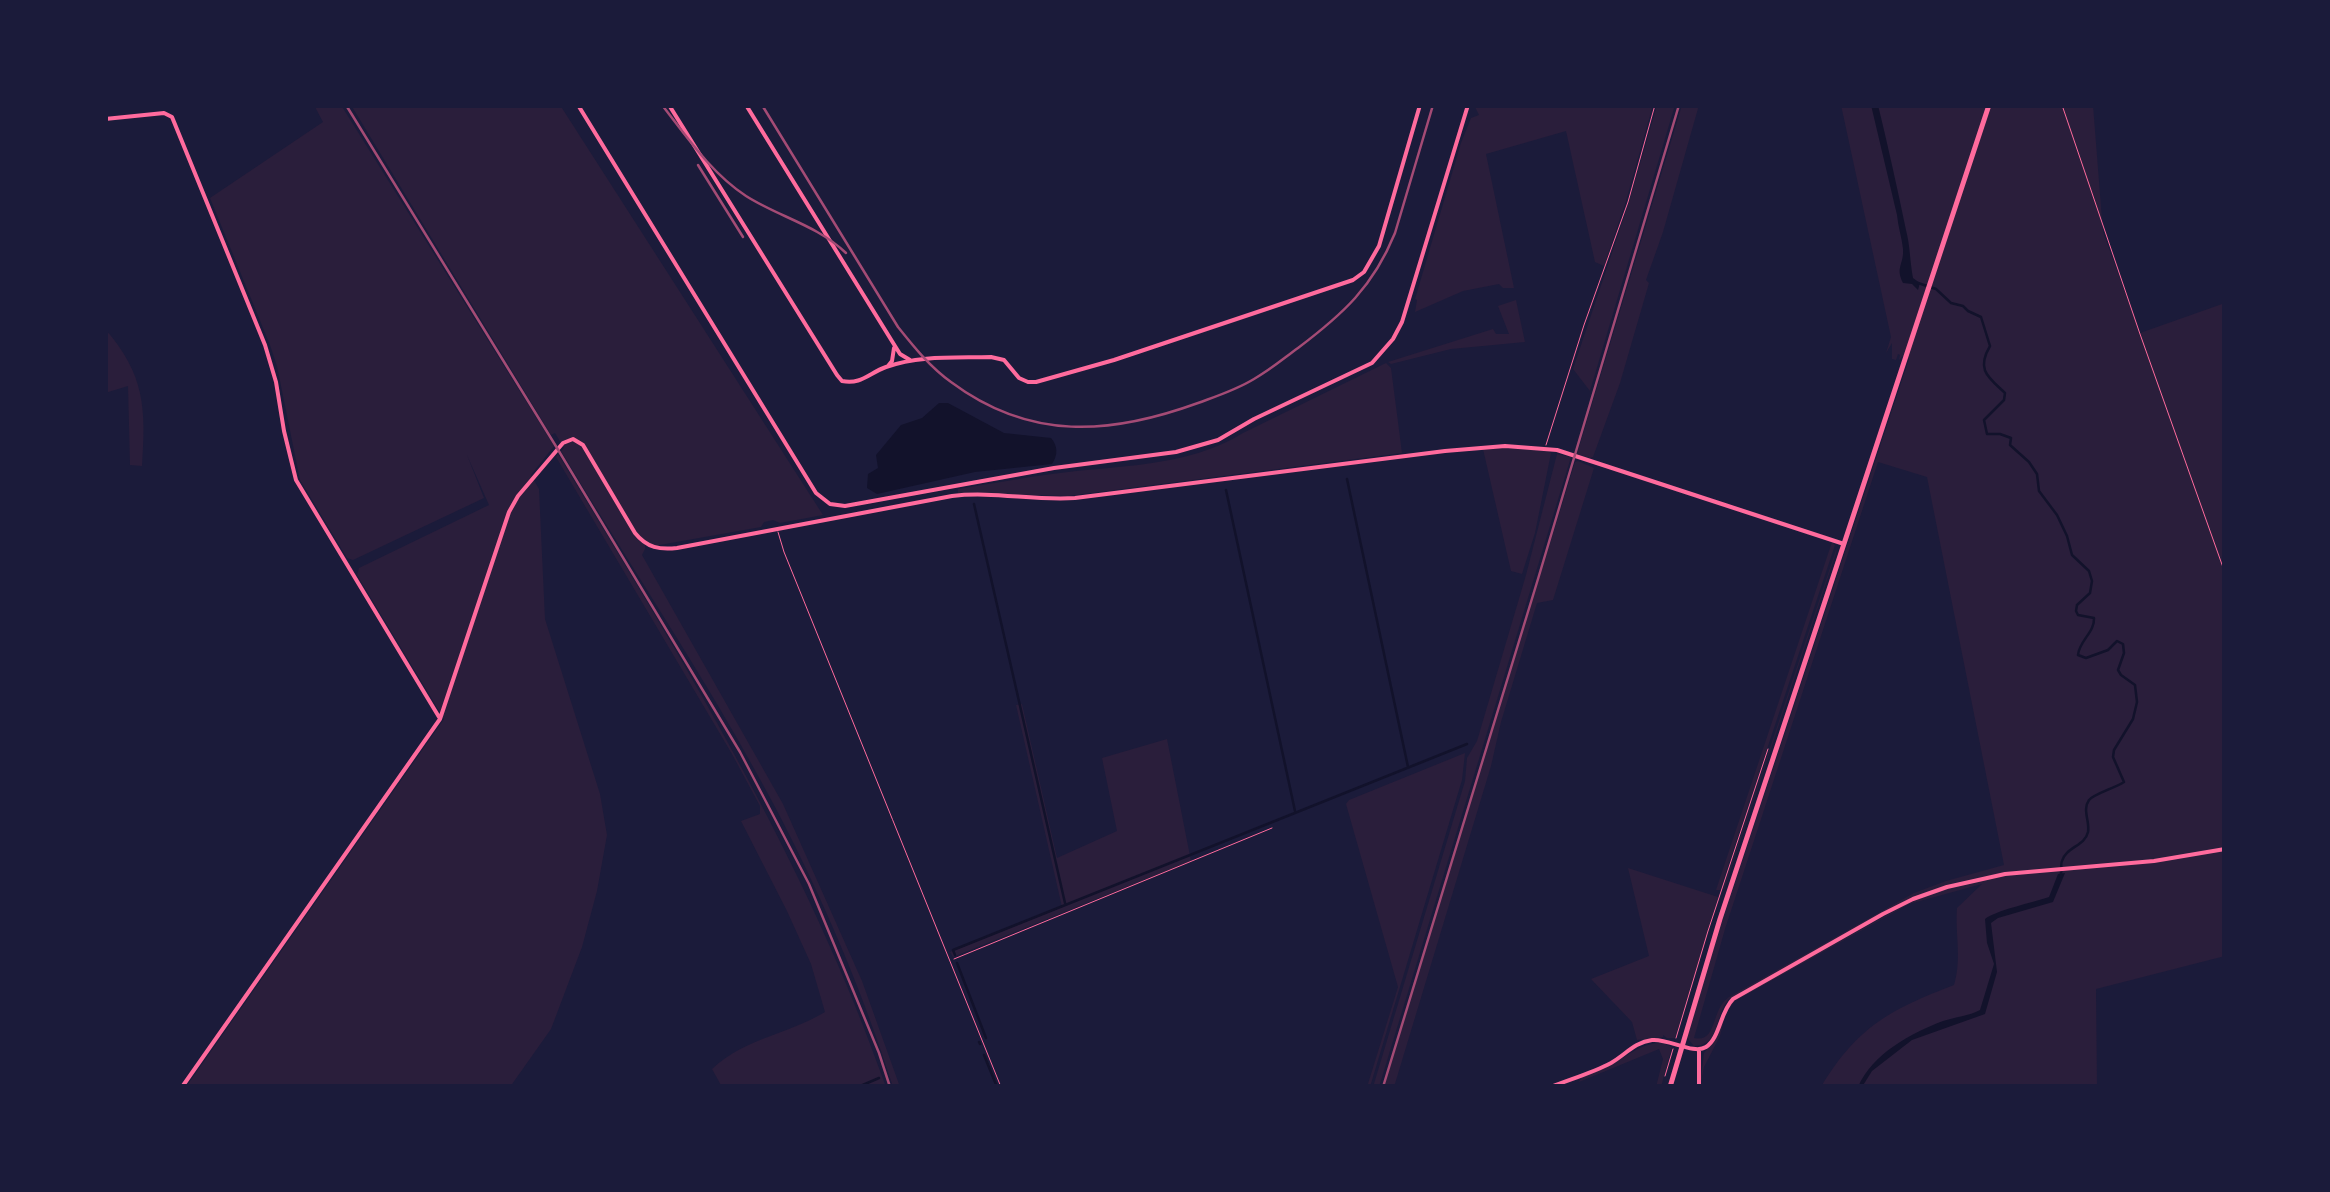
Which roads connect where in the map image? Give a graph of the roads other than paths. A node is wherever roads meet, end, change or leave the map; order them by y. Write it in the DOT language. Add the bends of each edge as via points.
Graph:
graph roads {
  1 [pos="578,105"];
  2 [pos="669,105"];
  3 [pos="746,105"];
  4 [pos="1420,105"];
  5 [pos="1468,105"];
  6 [pos="1655,105"];
  7 [pos="1989,105"];
  8 [pos="105,118"];
  9 [pos="894,346"];
  10 [pos="910,360"];
  11 [pos="888,366"];
  12 [pos="1545,448"];
  13 [pos="777,529"];
  14 [pos="1844,544"];
  15 [pos="440,719"];
  16 [pos="2225,849"];
  17 [pos="1678,1044"];
  18 [pos="1700,1050"];
  19 [pos="182,1087"];
  20 [pos="1001,1087"];
  21 [pos="1551,1087"];
  22 [pos="1666,1087"];
  23 [pos="1698,1087"];
  1 -- 5 [label="street" via="816,494 845,506 1176,452 1218,440 1372,363 1402,322"];
  2 -- 11 [label="street" via="837,376 854,383"];
  3 -- 9 [label="street"];
  4 -- 10 [label="street" via="1378,246 1352,280 1036,382 1022,380 1004,360 991,357"];
  6 -- 12 [label="lane"];
  7 -- 14 [label="street"];
  8 -- 15 [label="street" via="172,116 266,345 296,480"];
  9 -- 10 [label="street"];
  9 -- 11 [label="street"];
  10 -- 11 [label="street"];
  12 -- 13 [label="street" via="1480,447 1075,498 970,494"];
  12 -- 14 [label="street"];
  13 -- 15 [label="street" via="654,548 635,534 583,445 570,439 509,512"];
  13 -- 20 [label="lane"];
  14 -- 17 [label="street"];
  15 -- 19 [label="street"];
  16 -- 18 [label="street" via="2005,874 1913,899 1732,998 1713,1040"];
  17 -- 18 [label="street"];
  17 -- 21 [label="street" via="1646,1041"];
  17 -- 22 [label="street"];
  18 -- 23 [label="street"];
}
